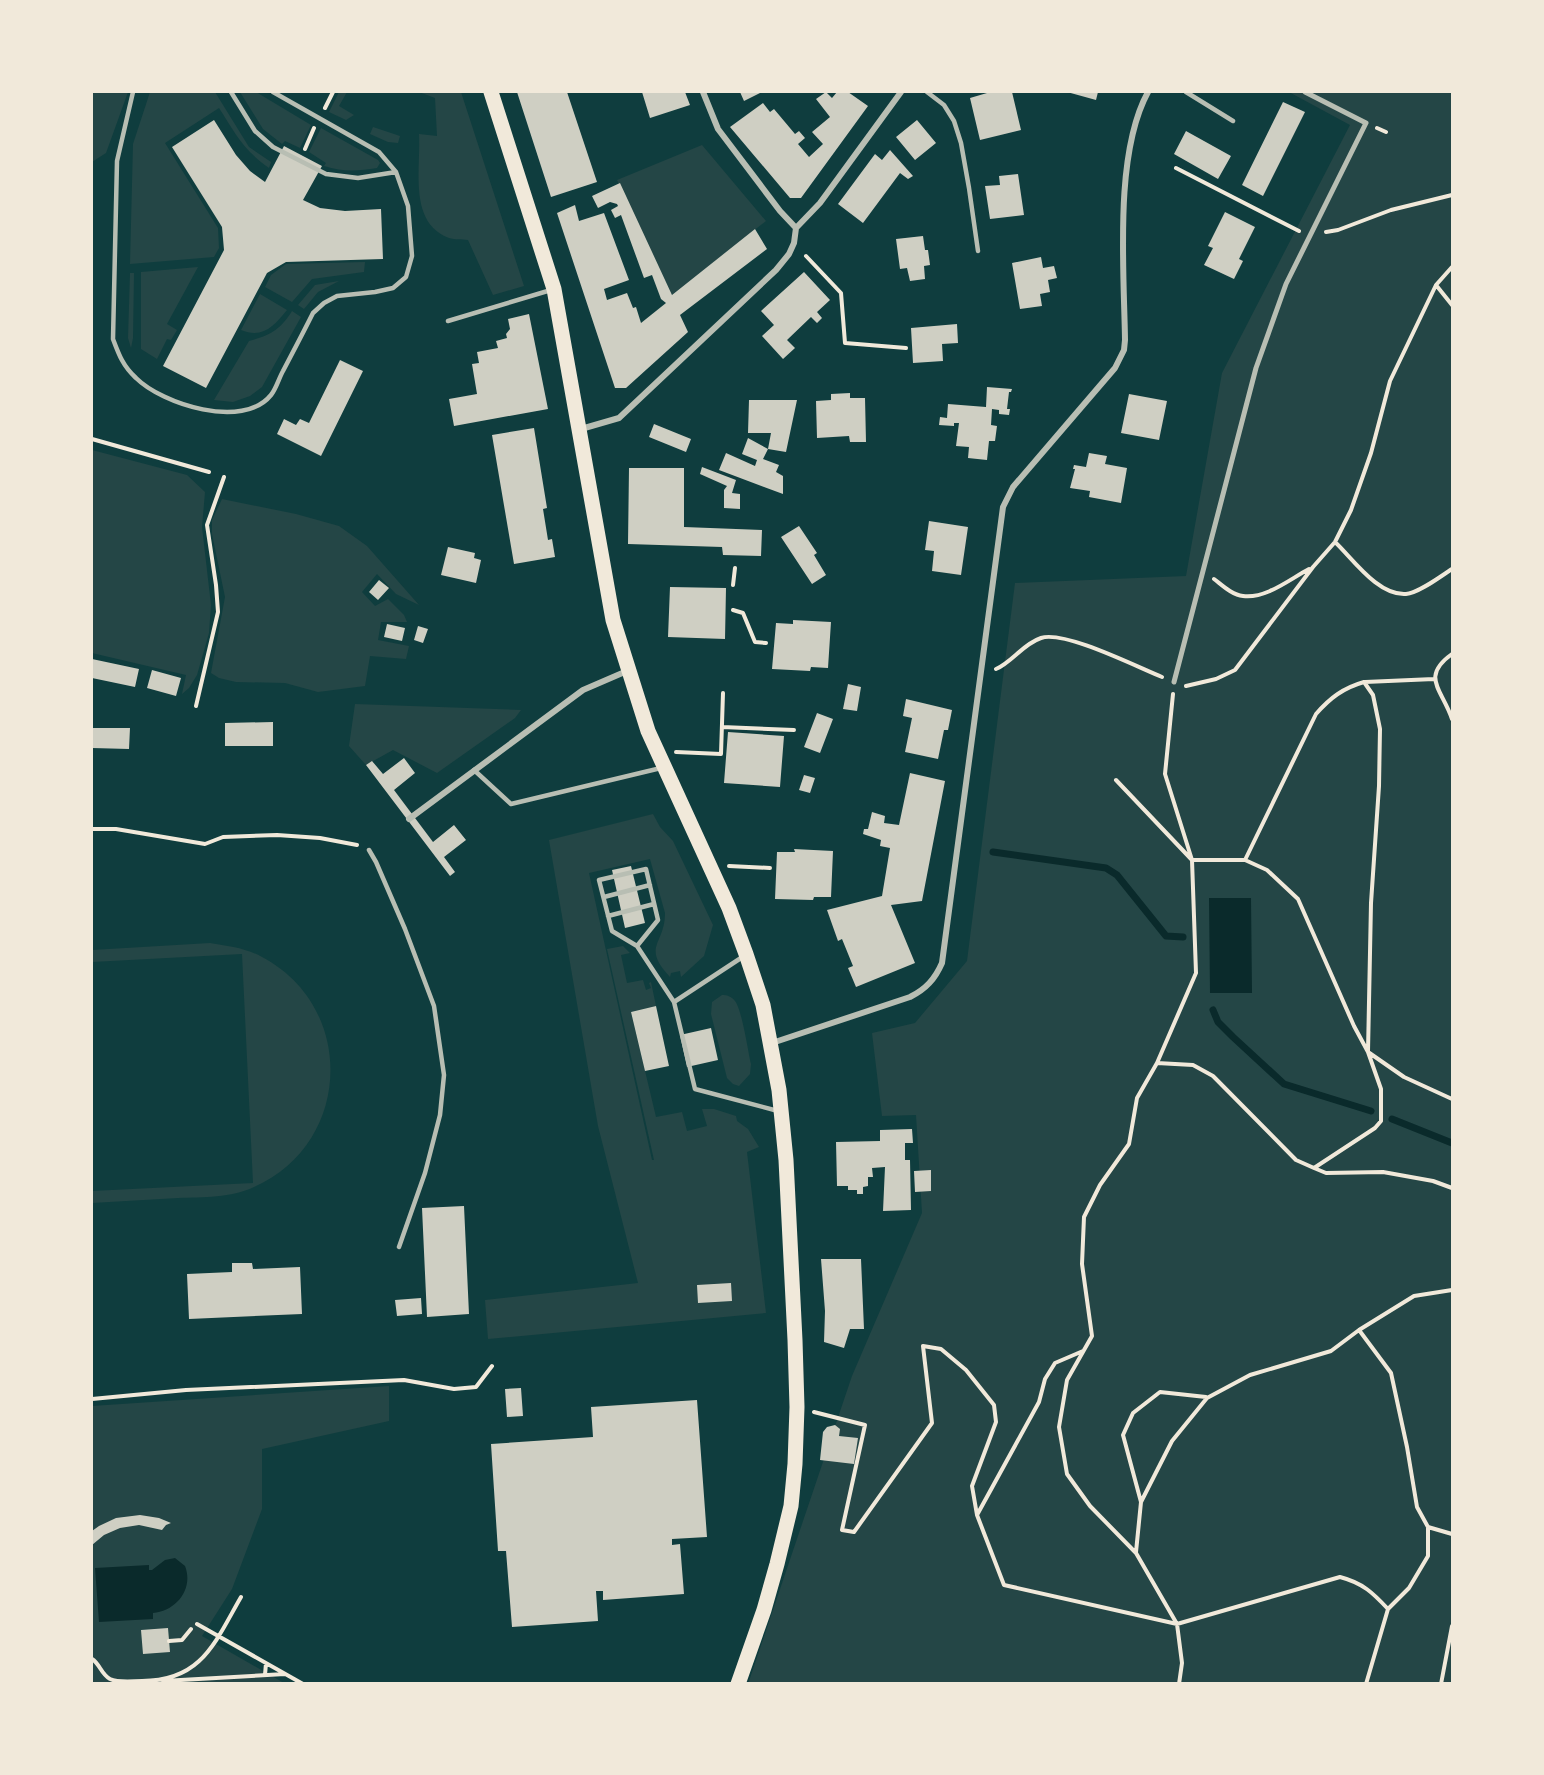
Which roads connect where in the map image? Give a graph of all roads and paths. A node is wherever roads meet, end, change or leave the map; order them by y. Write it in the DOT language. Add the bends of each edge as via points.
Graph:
graph roads {
  1 [pos="133,92"];
  2 [pos="231,92"];
  3 [pos="273,92"];
  4 [pos="491,92"];
  5 [pos="703,92"];
  6 [pos="901,92"];
  7 [pos="927,92"];
  8 [pos="1148,92"];
  9 [pos="1186,92"];
  10 [pos="1305,92"];
  11 [pos="319,118"];
  12 [pos="1233,121"];
  13 [pos="299,160"];
  14 [pos="1176,168"];
  15 [pos="396,172"];
  16 [pos="1452,195"];
  17 [pos="796,228"];
  18 [pos="1308,235"];
  19 [pos="978,252"];
  20 [pos="806,256"];
  21 [pos="1452,267"];
  22 [pos="1436,285"];
  23 [pos="554,289"];
  24 [pos="1452,305"];
  25 [pos="448,321"];
  26 [pos="906,348"];
  27 [pos="580,429"];
  28 [pos="92,439"];
  29 [pos="209,472"];
  30 [pos="224,477"];
  31 [pos="1335,542"];
  32 [pos="1313,567"];
  33 [pos="735,568"];
  34 [pos="1203,569"];
  35 [pos="1452,569"];
  36 [pos="733,585"];
  37 [pos="733,610"];
  38 [pos="766,643"];
  39 [pos="1452,654"];
  40 [pos="627,670"];
  41 [pos="981,676"];
  42 [pos="1434,679"];
  43 [pos="1174,682"];
  44 [pos="1364,682"];
  45 [pos="723,693"];
  46 [pos="196,706"];
  47 [pos="1452,718"];
  48 [pos="722,727"];
  49 [pos="794,730"];
  50 [pos="675,752"];
  51 [pos="664,768"];
  52 [pos="474,770"];
  53 [pos="1116,780"];
  54 [pos="409,819"];
  55 [pos="92,829"];
  56 [pos="369,850"];
  57 [pos="1192,860"];
  58 [pos="1245,860"];
  59 [pos="727,866"];
  60 [pos="770,868"];
  61 [pos="650,885"];
  62 [pos="603,897"];
  63 [pos="654,904"];
  64 [pos="608,916"];
  65 [pos="637,946"];
  66 [pos="746,954"];
  67 [pos="674,1002"];
  68 [pos="771,1043"];
  69 [pos="1368,1052"];
  70 [pos="1157,1063"];
  71 [pos="1452,1099"];
  72 [pos="782,1112"];
  73 [pos="1314,1168"];
  74 [pos="1452,1188"];
  75 [pos="399,1247"];
  76 [pos="1452,1290"];
  77 [pos="1359,1330"];
  78 [pos="1083,1351"];
  79 [pos="492,1366"];
  80 [pos="1207,1398"];
  81 [pos="92,1399"];
  82 [pos="812,1411"];
  83 [pos="1140,1502"];
  84 [pos="977,1515"];
  85 [pos="1428,1527"];
  86 [pos="1452,1534"];
  87 [pos="1136,1553"];
  88 [pos="242,1598"];
  89 [pos="1389,1609"];
  90 [pos="197,1624"];
  91 [pos="1177,1624"];
  92 [pos="1452,1626"];
  93 [pos="191,1629"];
  94 [pos="219,1636"];
  95 [pos="169,1641"];
  96 [pos="92,1659"];
  97 [pos="266,1663"];
  98 [pos="185,1671"];
  99 [pos="285,1674"];
  100 [pos="265,1675"];
  101 [pos="188,1680"];
  102 [pos="159,1681"];
  103 [pos="303,1683"];
  104 [pos="738,1683"];
  105 [pos="1179,1683"];
  106 [pos="1366,1683"];
  107 [pos="1441,1683"];
  1 -- 15 [label="lane" via="117,161 114,339 121,362 137,380 190,407 241,412 259,403 270,396 313,314 324,303 337,296 393,288 406,277 412,256 408,206"];
  2 -- 13 [label="lane" via="255,131 273,147"];
  3 -- 11 [label="lane"];
  4 -- 23 [label="main road"];
  5 -- 17 [label="street" via="717,129"];
  6 -- 17 [label="street" via="820,203"];
  7 -- 19 [label="lane" via="944,105 954,121"];
  8 -- 41 [label="street" via="1126,167 1124,350 1115,369 1006,498"];
  9 -- 12 [label="lane"];
  10 -- 18 [label="street" via="1366,123"];
  11 -- 13 [label="path"];
  11 -- 15 [label="lane" via="379,152"];
  13 -- 15 [label="lane" via="326,174 358,178"];
  14 -- 18 [label="path"];
  16 -- 18 [label="path" via="1391,210 1338,230"];
  17 -- 27 [label="street" via="789,254 776,270 636,404 619,418"];
  18 -- 34 [label="street" via="1256,368"];
  20 -- 26 [label="path" via="841,293 845,343"];
  21 -- 22 [label="path"];
  22 -- 24 [label="path"];
  22 -- 31 [label="path" via="1390,381 1361,482"];
  23 -- 25 [label="lane"];
  23 -- 27 [label="main road"];
  27 -- 40 [label="main road" via="613,620"];
  28 -- 29 [label="path"];
  30 -- 46 [label="path" via="207,525 218,612"];
  31 -- 32 [label="path"];
  31 -- 35 [label="path" via="1371,579 1397,592 1407,594"];
  32 -- 34 [label="path" via="1266,592 1243,596 1227,590"];
  32 -- 43 [label="path" via="1235,670 1185,686"];
  33 -- 36 [label="path"];
  34 -- 43 [label="street"];
  37 -- 38 [label="path" via="743,613 755,642"];
  39 -- 42 [label="path" via="1441,662"];
  40 -- 51 [label="main road"];
  40 -- 52 [label="street" via="583,690"];
  41 -- 43 [label="path" via="1042,637 1054,636"];
  41 -- 68 [label="street" via="942,963 937,974 921,992 910,997"];
  42 -- 44 [label="path"];
  42 -- 47 [label="path"];
  43 -- 57 [label="path" via="1165,774"];
  44 -- 58 [label="path" via="1331,697 1316,714"];
  44 -- 69 [label="path" via="1373,695 1380,729"];
  45 -- 48 [label="path"];
  48 -- 49 [label="path"];
  48 -- 50 [label="path" via="721,754"];
  51 -- 52 [label="lane" via="511,804"];
  51 -- 66 [label="main road" via="729,908"];
  52 -- 54 [label="street"];
  53 -- 57 [label="path"];
  55 -- 56 [label="path" via="116,829 205,844 223,837 320,838"];
  56 -- 75 [label="lane" via="405,928 434,1006 444,1074 440,1115 425,1173"];
  57 -- 58 [label="path"];
  57 -- 70 [label="path" via="1197,973"];
  58 -- 69 [label="path" via="1267,870 1298,899"];
  59 -- 60 [label="path"];
  61 -- 62 [label="lane"];
  61 -- 62 [label="lane" via="646,869 600,880"];
  61 -- 63 [label="lane"];
  62 -- 64 [label="lane"];
  63 -- 64 [label="lane"];
  63 -- 65 [label="lane" via="658,920"];
  64 -- 65 [label="lane" via="612,931"];
  65 -- 67 [label="lane"];
  66 -- 67 [label="lane"];
  66 -- 68 [label="main road"];
  67 -- 72 [label="lane" via="695,1089"];
  68 -- 72 [label="main road"];
  69 -- 71 [label="path" via="1404,1077"];
  69 -- 73 [label="path" via="1381,1089 1381,1121"];
  70 -- 73 [label="path" via="1193,1065 1213,1076 1296,1160"];
  70 -- 78 [label="path" via="1137,1098 1129,1144 1100,1185 1084,1217 1082,1264 1092,1336"];
  72 -- 104 [label="main road" via="796,1380 795,1464 791,1506 777,1564"];
  73 -- 74 [label="path" via="1326,1173 1383,1172"];
  76 -- 77 [label="path" via="1414,1296"];
  77 -- 80 [label="path" via="1331,1351 1250,1375"];
  77 -- 85 [label="path" via="1391,1373 1417,1507"];
  78 -- 84 [label="path" via="1055,1363 1045,1378 1035,1411"];
  78 -- 87 [label="path" via="1067,1380 1059,1427 1067,1474 1090,1506"];
  79 -- 81 [label="path" via="476,1387 454,1389 404,1380 186,1390"];
  80 -- 83 [label="path" via="1172,1441"];
  80 -- 83 [label="path" via="1160,1392 1133,1413 1124,1435"];
  82 -- 84 [label="path" via="865,1425 842,1530 854,1532 932,1423 923,1346 941,1350 966,1370 994,1405 996,1422 972,1486"];
  83 -- 87 [label="path"];
  84 -- 91 [label="path" via="1004,1585"];
  85 -- 86 [label="path"];
  85 -- 89 [label="path" via="1428,1556 1409,1588"];
  87 -- 91 [label="path"];
  88 -- 94 [label="path"];
  89 -- 91 [label="path" via="1357,1581 1341,1577"];
  89 -- 106 [label="path"];
  90 -- 94 [label="path"];
  91 -- 105 [label="path" via="1182,1663"];
  92 -- 107 [label="path"];
  93 -- 95 [label="path" via="182,1640"];
  94 -- 97 [label="path"];
  94 -- 98 [label="path" via="205,1656"];
  96 -- 102 [label="path" via="105,1675 117,1681"];
  97 -- 99 [label="path"];
  97 -- 100 [label="path"];
  98 -- 101 [label="path"];
  98 -- 102 [label="path"];
  99 -- 100 [label="path"];
  99 -- 103 [label="path"];
  100 -- 101 [label="path"];
  101 -- 102 [label="path"];
}
